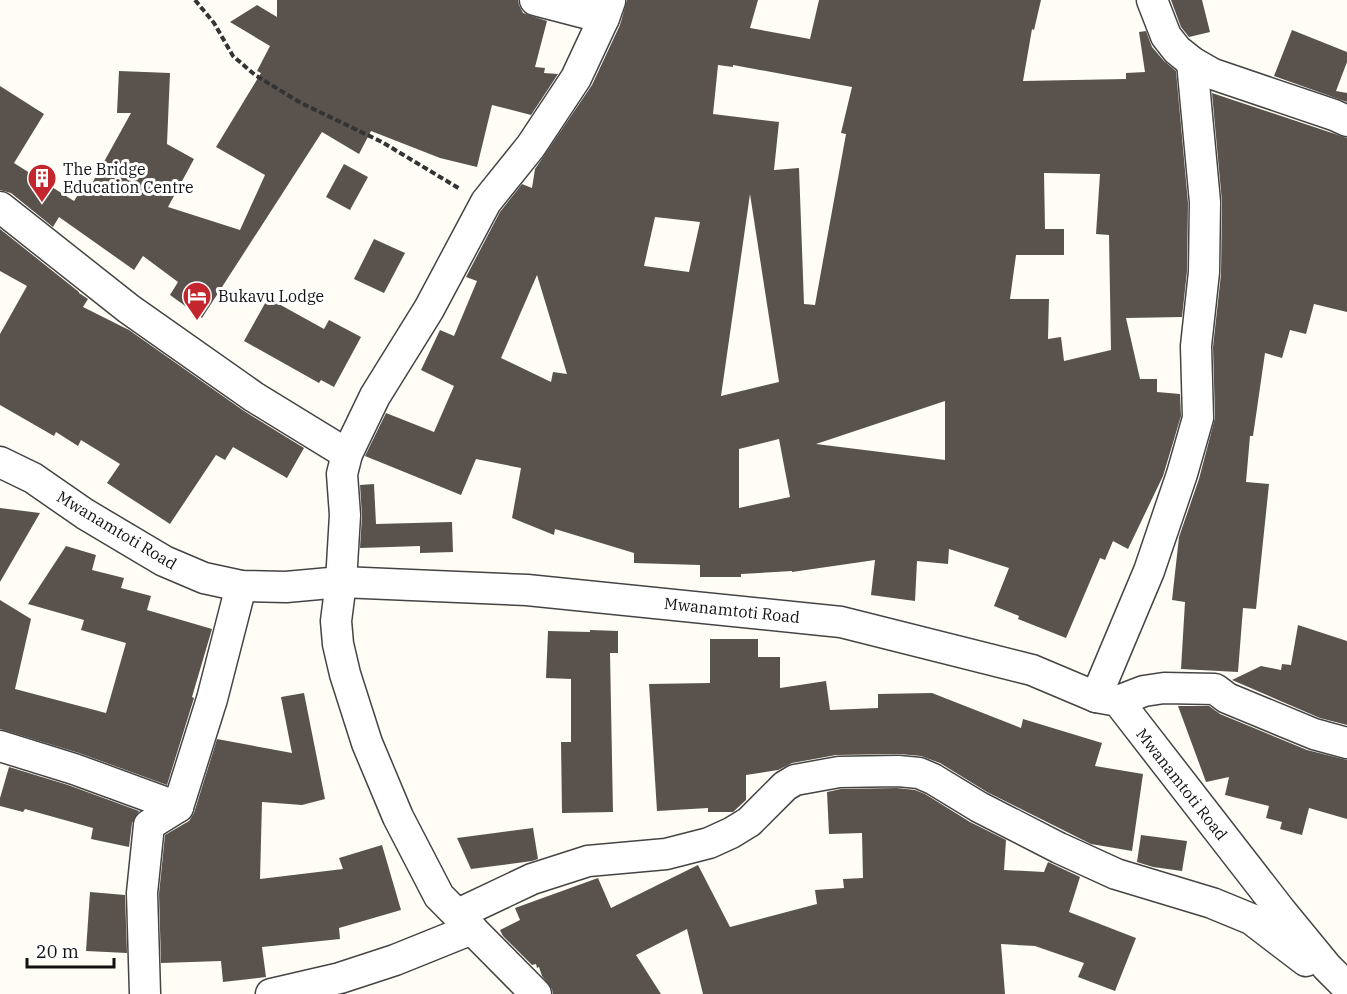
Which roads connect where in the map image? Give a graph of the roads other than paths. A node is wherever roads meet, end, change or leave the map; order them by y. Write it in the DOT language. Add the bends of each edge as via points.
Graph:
graph roads {
  1 [pos="535,0"];
  2 [pos="1152,0"];
  3 [pos="607,9"];
  4 [pos="1192,62"];
  5 [pos="1347,121"];
  6 [pos="0,207"];
  7 [pos="346,454"];
  8 [pos="0,462"];
  9 [pos="341,582"];
  10 [pos="241,586"];
  11 [pos="1107,699"];
  12 [pos="1347,743"];
  13 [pos="0,746"];
  14 [pos="178,807"];
  15 [pos="465,922"];
  16 [pos="1347,987"];
  17 [pos="1347,992"];
  18 [pos="145,994"];
  19 [pos="271,994"];
  20 [pos="536,994"];
  1 -- 3 [label="street"];
  2 -- 4 [label="street" via="1166,36"];
  3 -- 7 [label="street" via="576,78 531,146 486,202"];
  4 -- 5 [label="street" via="1213,74"];
  4 -- 11 [label="street" via="1205,202 1204,272 1196,346 1198,418"];
  6 -- 7 [label="street" via="106,292 254,397"];
  7 -- 9 [label="street" via="342,474 345,515"];
  8 -- 10 [label="street, Mwanamtoti Road" via="33,478 164,561 204,578"];
  9 -- 10 [label="street, Mwanamtoti Road"];
  9 -- 11 [label="street, Mwanamtoti Road" via="527,590 841,622 1032,670"];
  9 -- 15 [label="street" via="336,621 338,644 367,743 398,817 439,896"];
  10 -- 14 [label="street" via="212,699"];
  11 -- 12 [label="street" via="1164,688 1215,688 1227,698 1314,734"];
  11 -- 16 [label="street, Mwanamtoti Road"];
  13 -- 14 [label="street"];
  14 -- 18 [label="street" via="149,825 142,893"];
  15 -- 17 [label="street" via="532,879 588,861 666,854 731,834 795,780 839,772 898,771 933,779 979,807 1116,874 1251,919"];
  15 -- 19 [label="street" via="395,960"];
  15 -- 20 [label="street"];
}
